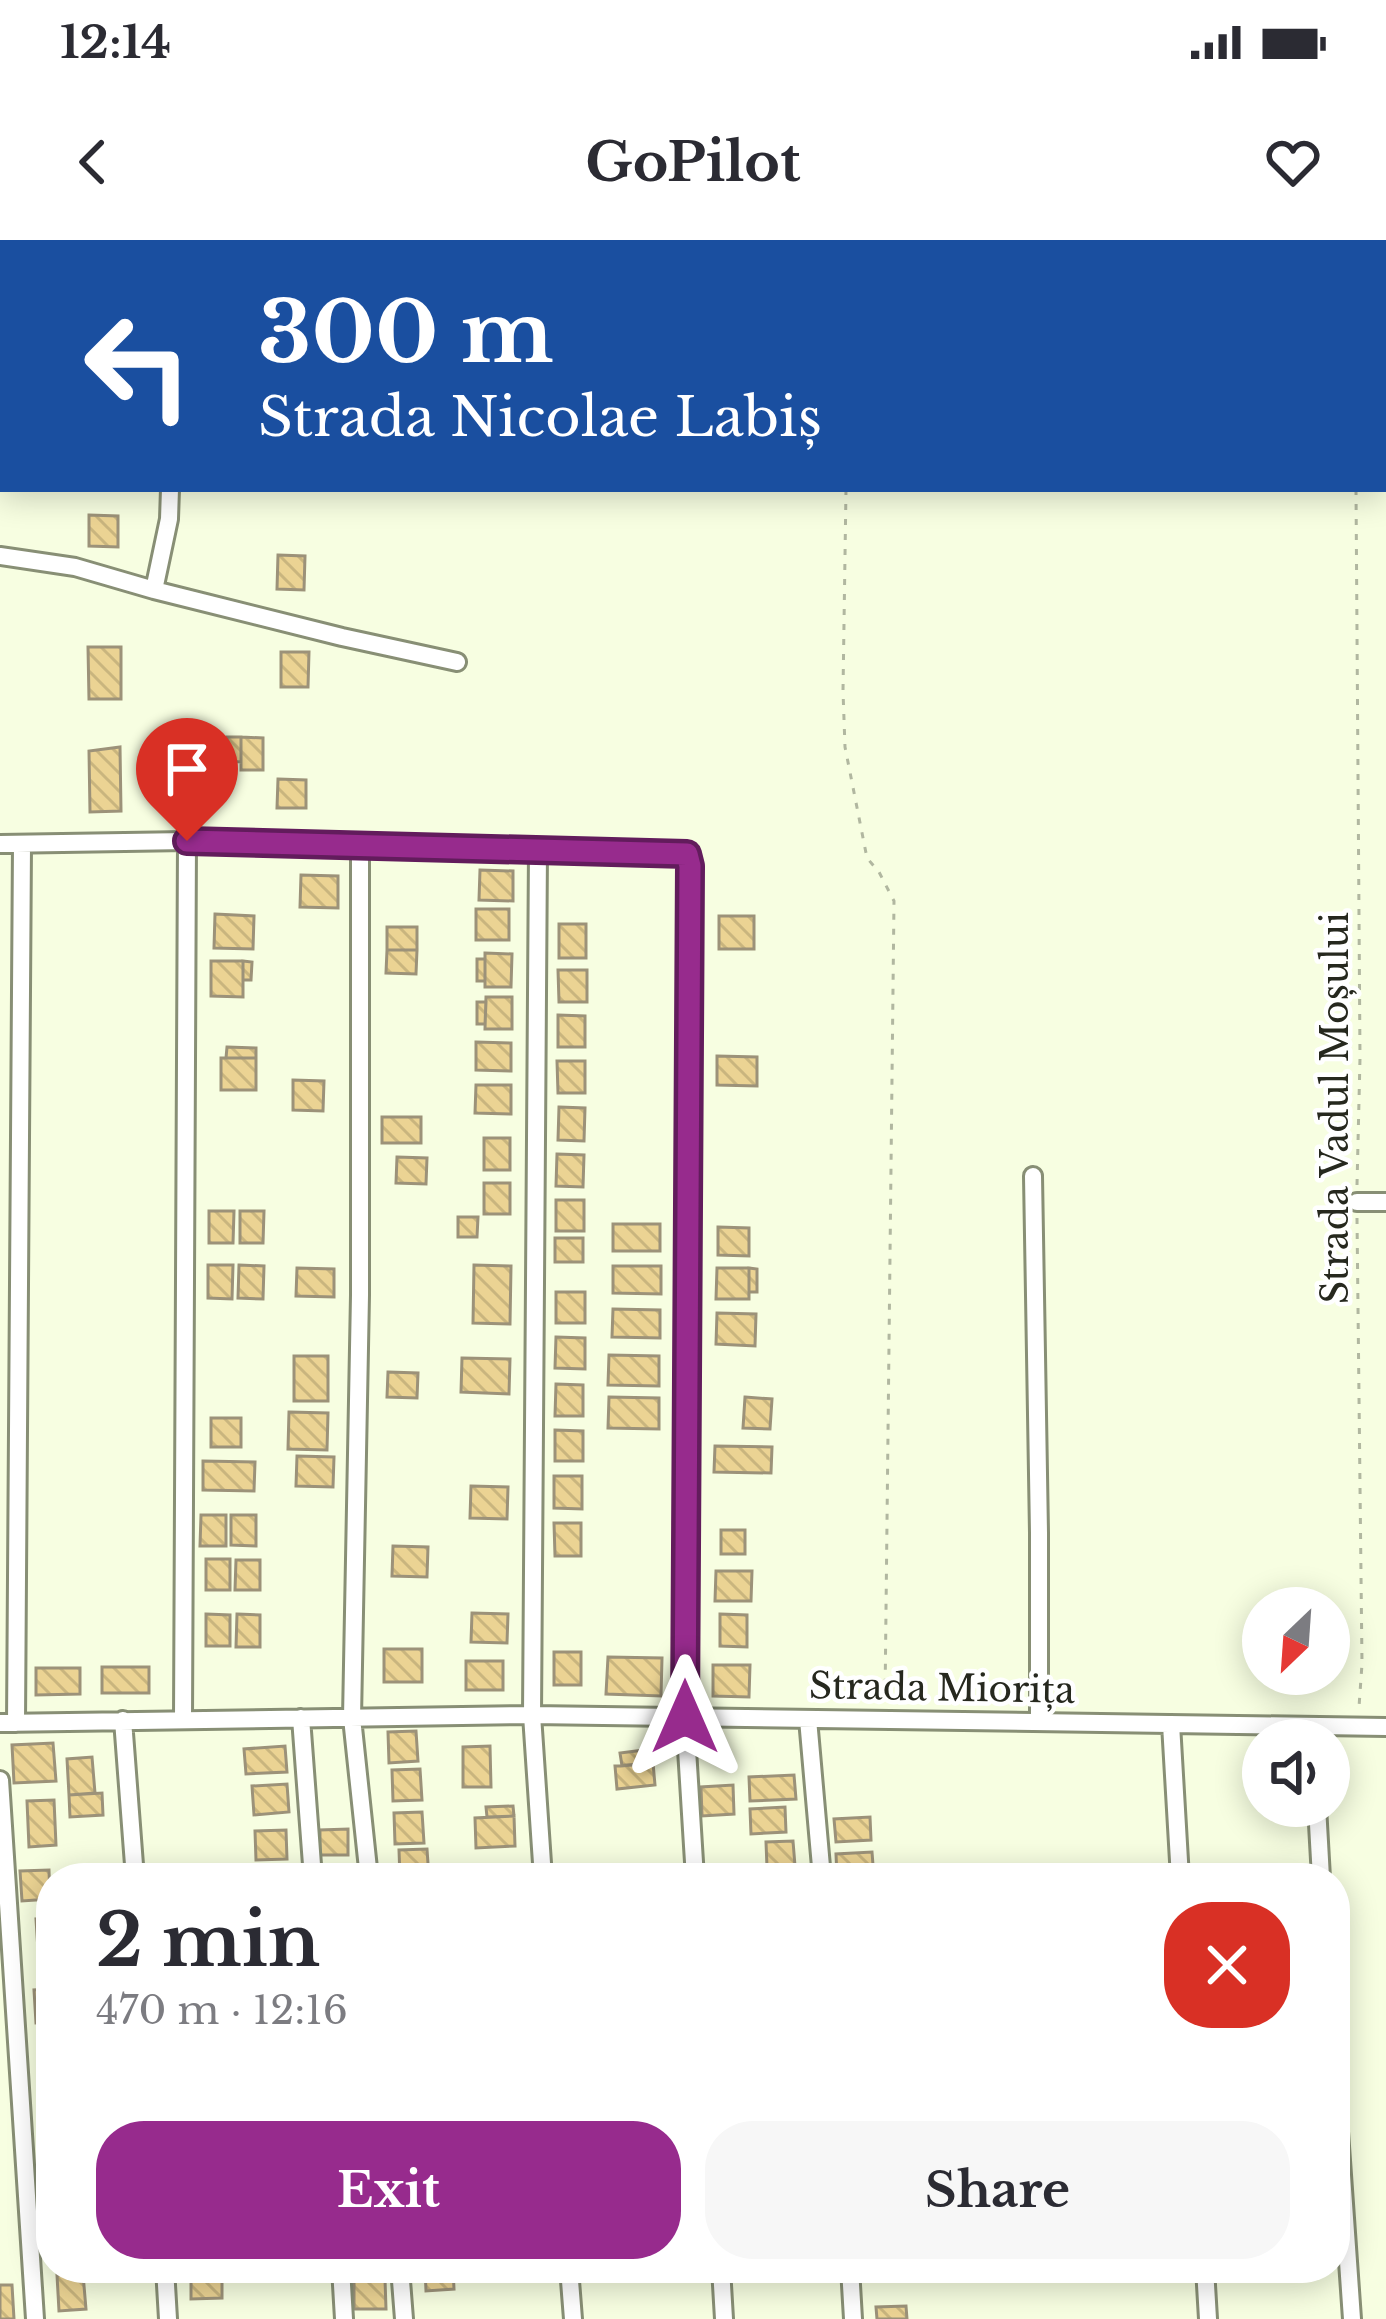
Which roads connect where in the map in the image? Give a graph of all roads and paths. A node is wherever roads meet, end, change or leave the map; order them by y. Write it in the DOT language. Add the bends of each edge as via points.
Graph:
graph roads {
  1 [pos="170,492"];
  2 [pos="846,492"];
  3 [pos="1356,492"];
  4 [pos="0,556"];
  5 [pos="154,590"];
  6 [pos="457,662"];
  7 [pos="187,841"];
  8 [pos="0,844"];
  9 [pos="22,844"];
  10 [pos="360,846"];
  11 [pos="538,850"];
  12 [pos="1033,1176"];
  13 [pos="1357,1202"];
  14 [pos="1386,1202"];
  15 [pos="532,1715"];
  16 [pos="685,1717"];
  17 [pos="301,1718"];
  18 [pos="352,1718"];
  19 [pos="183,1719"];
  20 [pos="808,1719"];
  21 [pos="122,1720"];
  22 [pos="884,1720"];
  23 [pos="1040,1722"];
  24 [pos="8,1723"];
  25 [pos="1171,1724"];
  26 [pos="1357,1726"];
  27 [pos="1350,1727"];
  28 [pos="1386,1727"];
  29 [pos="1242,1729"];
  30 [pos="0,1780"];
  31 [pos="1318,1827"];
  32 [pos="134,1863"];
  33 [pos="312,1863"];
  34 [pos="367,1863"];
  35 [pos="541,1863"];
  36 [pos="694,1863"];
  37 [pos="821,1863"];
  38 [pos="1179,1863"];
  39 [pos="1321,1863"];
  40 [pos="166,2283"];
  41 [pos="342,2283"];
  42 [pos="401,2283"];
  43 [pos="570,2283"];
  44 [pos="722,2283"];
  45 [pos="851,2283"];
  46 [pos="1206,2283"];
  47 [pos="1350,2283"];
  48 [pos="35,2319"];
  49 [pos="168,2319"];
  50 [pos="344,2319"];
  51 [pos="404,2319"];
  52 [pos="573,2319"];
  53 [pos="724,2319"];
  54 [pos="853,2319"];
  55 [pos="1208,2319"];
  56 [pos="1352,2319"];
  1 -- 5 [label="street"];
  2 -- 22 [label="path" via="845,746 867,858 894,901"];
  3 -- 13 [label="path, Strada Vadul Moșului"];
  4 -- 5 [label="street"];
  5 -- 6 [label="street"];
  7 -- 9 [label="street"];
  7 -- 10 [label="street"];
  7 -- 19 [label="street"];
  8 -- 9 [label="street"];
  9 -- 24 [label="street"];
  10 -- 11 [label="street"];
  10 -- 18 [label="street"];
  11 -- 15 [label="street"];
  11 -- 16 [label="street" via="687,854"];
  12 -- 23 [label="street"];
  13 -- 14 [label="street"];
  13 -- 26 [label="path, Strada Vadul Moșului"];
  15 -- 16 [label="street, Strada Miorița"];
  15 -- 18 [label="street, Strada Miorița"];
  15 -- 35 [label="street"];
  16 -- 20 [label="street, Strada Miorița"];
  16 -- 36 [label="street"];
  17 -- 18 [label="street, Strada Miorița"];
  17 -- 19 [label="street, Strada Miorița"];
  17 -- 33 [label="street"];
  18 -- 34 [label="street"];
  19 -- 21 [label="street, Strada Miorița"];
  20 -- 22 [label="street, Strada Miorița"];
  20 -- 37 [label="street"];
  21 -- 24 [label="street, Strada Miorița"];
  21 -- 32 [label="street"];
  22 -- 23 [label="street, Strada Miorița"];
  23 -- 25 [label="street, Strada Miorița"];
  25 -- 29 [label="street, Strada Miorița"];
  25 -- 38 [label="street"];
  26 -- 27 [label="street, Strada Miorița"];
  26 -- 28 [label="street, Strada Miorița"];
  30 -- 48 [label="street"];
  31 -- 39 [label="street"];
  40 -- 49 [label="street"];
  41 -- 50 [label="street"];
  42 -- 51 [label="street"];
  43 -- 52 [label="street"];
  44 -- 53 [label="street"];
  45 -- 54 [label="street"];
  46 -- 55 [label="street"];
  47 -- 56 [label="street"];
}
